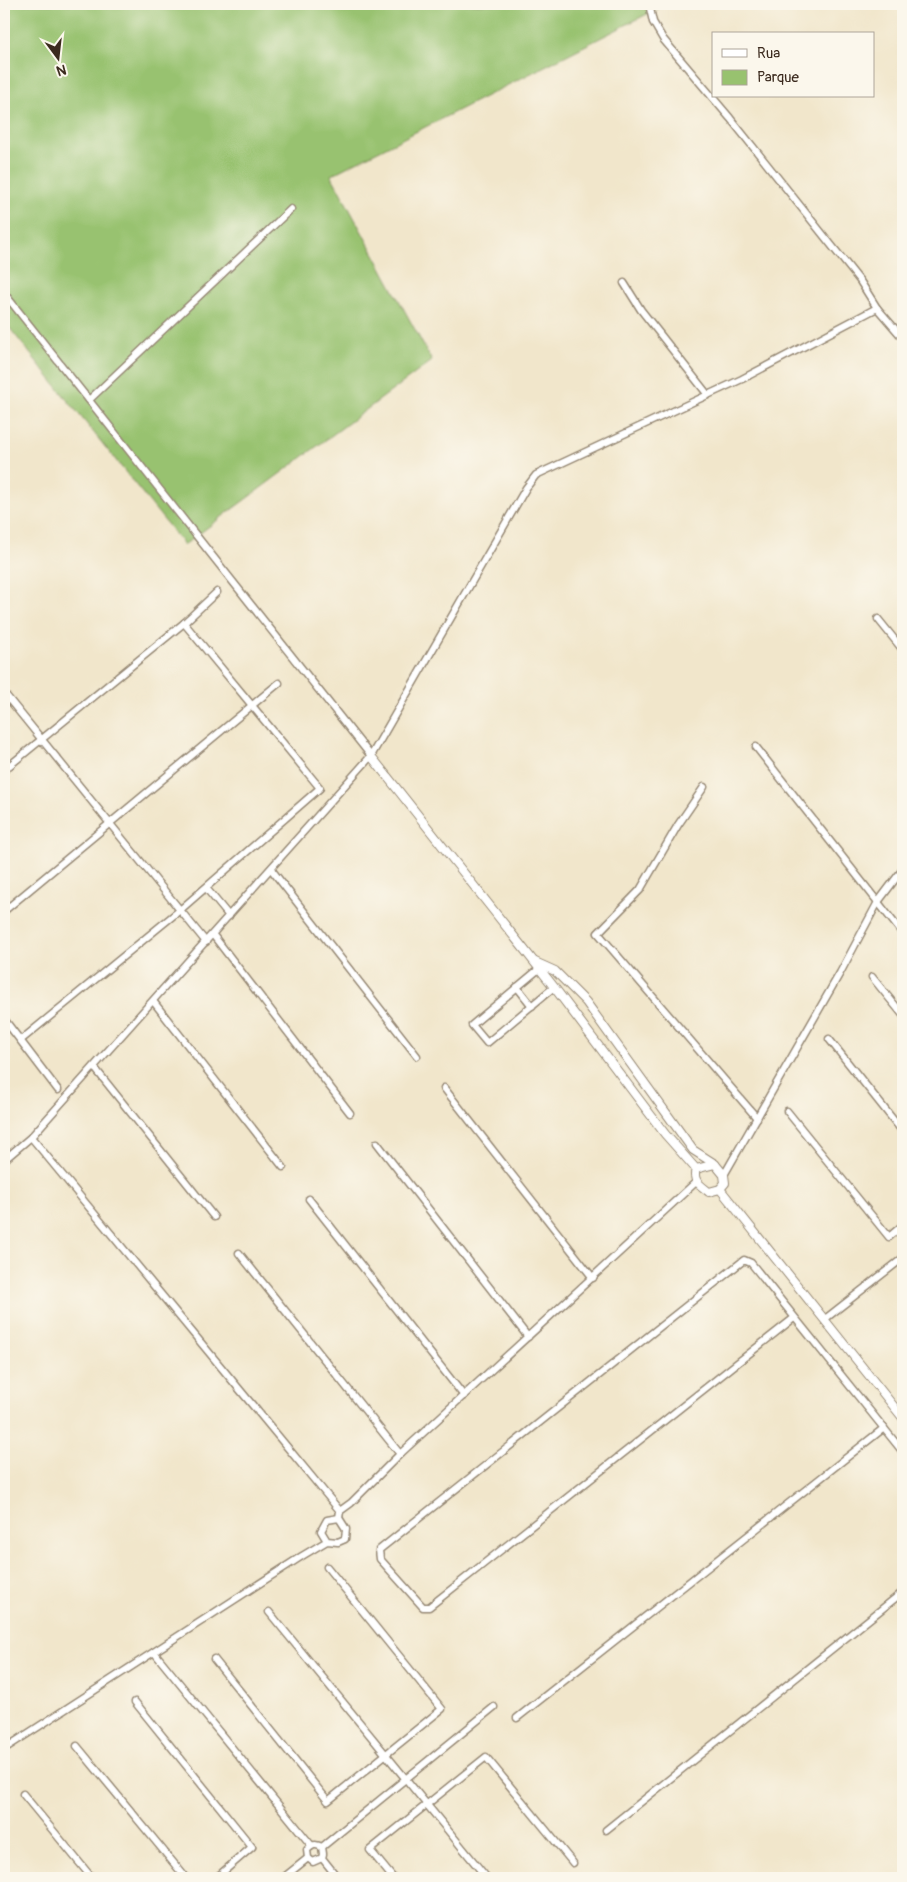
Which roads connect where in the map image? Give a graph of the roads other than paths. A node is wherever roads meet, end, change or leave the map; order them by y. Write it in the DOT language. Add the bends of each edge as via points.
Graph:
graph roads {
  1 [pos="649,4"];
  2 [pos="712,97"];
  3 [pos="713,98"];
  4 [pos="291,209"];
  5 [pos="624,283"];
  6 [pos="4,293"];
  7 [pos="877,308"];
  8 [pos="903,338"];
  9 [pos="708,395"];
  10 [pos="89,400"];
  11 [pos="217,592"];
  12 [pos="878,618"];
  13 [pos="184,623"];
  14 [pos="903,650"];
  15 [pos="279,683"];
  16 [pos="4,693"];
  17 [pos="252,705"];
  18 [pos="41,738"];
  19 [pos="756,746"];
  20 [pos="372,756"];
  21 [pos="4,770"];
  22 [pos="704,787"];
  23 [pos="110,823"];
  24 [pos="271,869"];
  25 [pos="903,869"];
  26 [pos="206,888"];
  27 [pos="878,902"];
  28 [pos="180,910"];
  29 [pos="4,912"];
  30 [pos="229,916"];
  31 [pos="903,934"];
  32 [pos="212,935"];
  33 [pos="206,942"];
  34 [pos="533,961"];
  35 [pos="539,969"];
  36 [pos="872,977"];
  37 [pos="517,988"];
  38 [pos="554,988"];
  39 [pos="153,1001"];
  40 [pos="532,1006"];
  41 [pos="903,1015"];
  42 [pos="4,1020"];
  43 [pos="829,1039"];
  44 [pos="21,1040"];
  45 [pos="417,1056"];
  46 [pos="94,1067"];
  47 [pos="444,1088"];
  48 [pos="58,1090"];
  49 [pos="787,1111"];
  50 [pos="350,1112"];
  51 [pos="758,1118"];
  52 [pos="903,1132"];
  53 [pos="31,1137"];
  54 [pos="377,1143"];
  55 [pos="4,1160"];
  56 [pos="715,1164"];
  57 [pos="283,1166"];
  58 [pos="696,1169"];
  59 [pos="724,1176"];
  60 [pos="696,1182"];
  61 [pos="720,1189"];
  62 [pos="308,1199"];
  63 [pos="214,1217"];
  64 [pos="903,1225"];
  65 [pos="239,1253"];
  66 [pos="903,1258"];
  67 [pos="593,1278"];
  68 [pos="794,1318"];
  69 [pos="825,1319"];
  70 [pos="528,1337"];
  71 [pos="464,1396"];
  72 [pos="903,1418"];
  73 [pos="884,1428"];
  74 [pos="903,1452"];
  75 [pos="400,1454"];
  76 [pos="340,1515"];
  77 [pos="327,1541"];
  78 [pos="327,1567"];
  79 [pos="903,1592"];
  80 [pos="269,1612"];
  81 [pos="154,1652"];
  82 [pos="214,1660"];
  83 [pos="135,1702"];
  84 [pos="494,1707"];
  85 [pos="517,1718"];
  86 [pos="77,1746"];
  87 [pos="4,1749"];
  88 [pos="385,1755"];
  89 [pos="405,1779"];
  90 [pos="23,1794"];
  91 [pos="426,1805"];
  92 [pos="606,1830"];
  93 [pos="311,1845"];
  94 [pos="322,1847"];
  95 [pos="308,1858"];
  96 [pos="322,1858"];
  97 [pos="572,1863"];
  98 [pos="92,1878"];
  99 [pos="186,1878"];
  100 [pos="216,1878"];
  101 [pos="283,1878"];
  102 [pos="338,1878"];
  103 [pos="393,1878"];
  104 [pos="487,1878"];
  1 -- 2 [label="street" via="653,22 662,39"];
  3 -- 7 [label="street" via="860,281"];
  4 -- 10 [label="street"];
  5 -- 9 [label="street" via="641,310"];
  6 -- 10 [label="street"];
  7 -- 8 [label="street"];
  7 -- 9 [label="street"];
  9 -- 20 [label="street" via="536,475"];
  10 -- 20 [label="street"];
  11 -- 13 [label="street"];
  12 -- 14 [label="street"];
  13 -- 17 [label="street"];
  13 -- 18 [label="street"];
  15 -- 17 [label="street"];
  16 -- 18 [label="street"];
  17 -- 23 [label="street"];
  17 -- 26 [label="street" via="320,788"];
  18 -- 21 [label="street"];
  18 -- 23 [label="street"];
  19 -- 27 [label="street"];
  20 -- 24 [label="street"];
  20 -- 34 [label="street"];
  22 -- 51 [label="street" via="640,890 598,933"];
  23 -- 28 [label="street"];
  23 -- 29 [label="street"];
  24 -- 30 [label="street"];
  24 -- 45 [label="street"];
  25 -- 27 [label="street"];
  26 -- 28 [label="street"];
  26 -- 30 [label="street"];
  27 -- 31 [label="street"];
  27 -- 51 [label="street"];
  28 -- 33 [label="street"];
  28 -- 44 [label="street"];
  30 -- 32 [label="street"];
  32 -- 33 [label="street"];
  32 -- 50 [label="street"];
  33 -- 39 [label="street"];
  34 -- 35 [label="street"];
  34 -- 56 [label="street" via="556,971 586,1002 693,1150"];
  35 -- 37 [label="street"];
  35 -- 38 [label="street"];
  36 -- 41 [label="street"];
  37 -- 40 [label="street"];
  37 -- 40 [label="street" via="472,1026 487,1042"];
  38 -- 40 [label="street"];
  38 -- 58 [label="street" via="665,1134"];
  39 -- 46 [label="street"];
  39 -- 57 [label="street"];
  42 -- 44 [label="street"];
  43 -- 52 [label="street"];
  44 -- 48 [label="street"];
  46 -- 53 [label="street"];
  46 -- 63 [label="street"];
  47 -- 67 [label="street"];
  49 -- 64 [label="street" via="888,1237"];
  51 -- 59 [label="street"];
  53 -- 55 [label="street"];
  53 -- 76 [label="street"];
  54 -- 70 [label="street"];
  56 -- 58 [label="street"];
  56 -- 59 [label="street"];
  58 -- 60 [label="street"];
  59 -- 61 [label="street" via="725,1183"];
  60 -- 61 [label="street" via="709,1192"];
  60 -- 67 [label="street"];
  61 -- 69 [label="street"];
  62 -- 71 [label="street"];
  65 -- 75 [label="street"];
  66 -- 69 [label="street"];
  67 -- 70 [label="street"];
  68 -- 68 [label="street" via="751,1263 744,1260 379,1550 380,1559 423,1607 429,1607"];
  68 -- 73 [label="street"];
  69 -- 72 [label="street"];
  70 -- 71 [label="street"];
  71 -- 75 [label="street"];
  73 -- 74 [label="street"];
  73 -- 85 [label="street"];
  75 -- 76 [label="street"];
  76 -- 77 [label="street" via="327,1520 322,1531"];
  76 -- 77 [label="street" via="346,1538 338,1542"];
  77 -- 81 [label="street"];
  78 -- 88 [label="street" via="442,1709"];
  79 -- 92 [label="street"];
  80 -- 88 [label="street"];
  81 -- 87 [label="street"];
  81 -- 93 [label="street"];
  82 -- 88 [label="street" via="328,1801"];
  83 -- 100 [label="street" via="252,1847"];
  84 -- 89 [label="street"];
  86 -- 99 [label="street"];
  88 -- 89 [label="street"];
  89 -- 91 [label="street"];
  89 -- 94 [label="street"];
  90 -- 98 [label="street"];
  91 -- 97 [label="street" via="486,1757"];
  91 -- 103 [label="street" via="370,1850"];
  91 -- 104 [label="street"];
  93 -- 94 [label="street"];
  93 -- 95 [label="street" via="307,1850"];
  94 -- 96 [label="street"];
  95 -- 96 [label="street" via="313,1862"];
  95 -- 101 [label="street"];
  96 -- 102 [label="street"];
}
